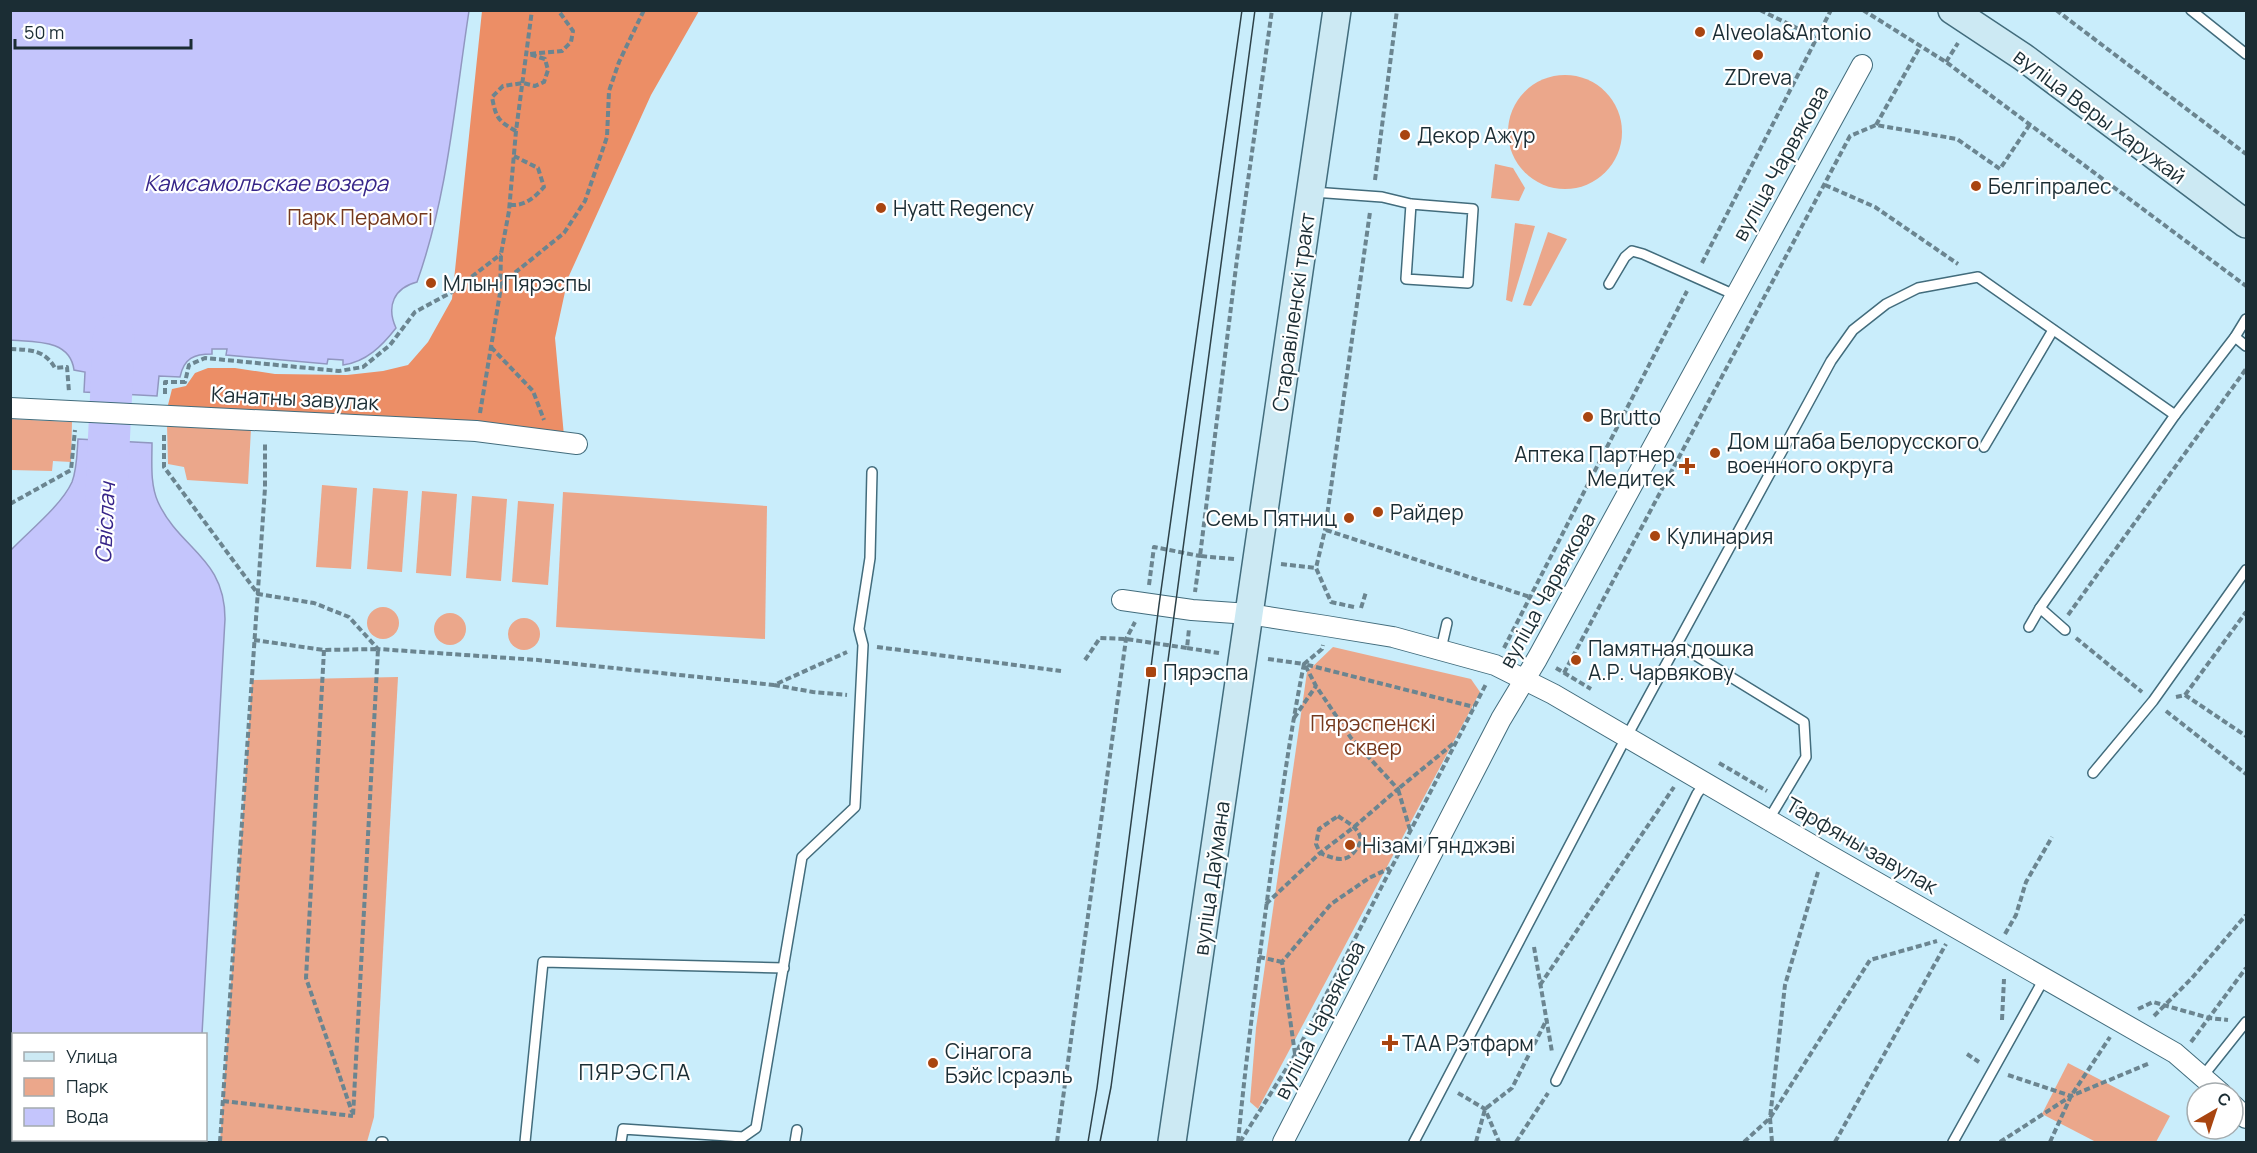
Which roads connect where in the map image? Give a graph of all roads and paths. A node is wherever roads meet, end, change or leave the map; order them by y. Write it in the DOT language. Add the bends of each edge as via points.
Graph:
graph roads {
  1 [pos="532,10"];
  2 [pos="558,10"];
  3 [pos="644,10"];
  4 [pos="1272,10"];
  5 [pos="1337,10"];
  6 [pos="1396,10"];
  7 [pos="1760,10"];
  8 [pos="1831,10"];
  9 [pos="1863,10"];
  10 [pos="1952,10"];
  11 [pos="2056,10"];
  12 [pos="2191,10"];
  13 [pos="1817,38"];
  14 [pos="1920,47"];
  15 [pos="2247,54"];
  16 [pos="1862,65"];
  17 [pos="522,83"];
  18 [pos="2030,124"];
  19 [pos="1876,125"];
  20 [pos="516,131"];
  21 [pos="2247,154"];
  22 [pos="514,156"];
  23 [pos="1825,185"];
  24 [pos="1311,191"];
  25 [pos="1372,196"];
  26 [pos="1411,204"];
  27 [pos="510,205"];
  28 [pos="2247,224"];
  29 [pos="501,254"];
  30 [pos="1695,276"];
  31 [pos="1978,277"];
  32 [pos="1609,284"];
  33 [pos="500,285"];
  34 [pos="2247,286"];
  35 [pos="1735,295"];
  36 [pos="2247,319"];
  37 [pos="2053,330"];
  38 [pos="2235,337"];
  39 [pos="2247,346"];
  40 [pos="491,347"];
  41 [pos="10,349"];
  42 [pos="2247,369"];
  43 [pos="165,382"];
  44 [pos="68,389"];
  45 [pos="481,406"];
  46 [pos="10,408"];
  47 [pos="77,412"];
  48 [pos="2175,415"];
  49 [pos="162,416"];
  50 [pos="266,420"];
  51 [pos="539,440"];
  52 [pos="577,444"];
  53 [pos="1984,447"];
  54 [pos="872,472"];
  55 [pos="10,504"];
  56 [pos="1325,530"];
  57 [pos="1200,556"];
  58 [pos="1316,568"];
  59 [pos="2247,570"];
  60 [pos="1366,592"];
  61 [pos="258,594"];
  62 [pos="1530,597"];
  63 [pos="1122,600"];
  64 [pos="1361,608"];
  65 [pos="2040,608"];
  66 [pos="2247,612"];
  67 [pos="1249,614"];
  68 [pos="1447,623"];
  69 [pos="2029,627"];
  70 [pos="2065,630"];
  71 [pos="254,640"];
  72 [pos="1677,644"];
  73 [pos="863,645"];
  74 [pos="378,649"];
  75 [pos="324,650"];
  76 [pos="1441,650"];
  77 [pos="1085,660"];
  78 [pos="1304,664"];
  79 [pos="1495,665"];
  80 [pos="1061,671"];
  81 [pos="1564,673"];
  82 [pos="1525,680"];
  83 [pos="774,685"];
  84 [pos="1316,686"];
  85 [pos="2185,695"];
  86 [pos="861,697"];
  87 [pos="2153,701"];
  88 [pos="1474,707"];
  89 [pos="1293,719"];
  90 [pos="2247,736"];
  91 [pos="1628,738"];
  92 [pos="1457,740"];
  93 [pos="1684,770"];
  94 [pos="2093,773"];
  95 [pos="2247,774"];
  96 [pos="1705,783"];
  97 [pos="1398,789"];
  98 [pos="1769,819"];
  99 [pos="1354,827"];
  100 [pos="1410,831"];
  101 [pos="1839,831"];
  102 [pos="2052,837"];
  103 [pos="1320,854"];
  104 [pos="1827,854"];
  105 [pos="1391,868"];
  106 [pos="1266,904"];
  107 [pos="2247,915"];
  108 [pos="1530,922"];
  109 [pos="1996,949"];
  110 [pos="1259,957"];
  111 [pos="1282,962"];
  112 [pos="784,968"];
  113 [pos="2247,968"];
  114 [pos="2045,977"];
  115 [pos="1540,985"];
  116 [pos="2165,1005"];
  117 [pos="2209,1018"];
  118 [pos="1547,1019"];
  119 [pos="2151,1019"];
  120 [pos="2121,1020"];
  121 [pos="2002,1022"];
  122 [pos="2246,1022"];
  123 [pos="2175,1053"];
  124 [pos="1967,1054"];
  125 [pos="1295,1055"];
  126 [pos="1994,1070"];
  127 [pos="2203,1076"];
  128 [pos="1556,1081"];
  129 [pos="2208,1081"];
  130 [pos="1444,1086"];
  131 [pos="2071,1096"];
  132 [pos="223,1101"];
  133 [pos="1485,1109"];
  134 [pos="353,1116"];
  135 [pos="1770,1118"];
  136 [pos="797,1130"];
  137 [pos="220,1143"];
  138 [pos="525,1143"];
  139 [pos="621,1143"];
  140 [pos="795,1143"];
  141 [pos="1057,1143"];
  142 [pos="1172,1143"];
  143 [pos="1239,1143"];
  144 [pos="1283,1143"];
  145 [pos="1414,1143"];
  146 [pos="1476,1143"];
  147 [pos="1500,1143"];
  148 [pos="1516,1143"];
  149 [pos="1744,1143"];
  150 [pos="1772,1143"];
  151 [pos="1835,1143"];
  152 [pos="1953,1143"];
  153 [pos="2000,1143"];
  154 [pos="2050,1143"];
  1 -- 17 [label="path"];
  2 -- 17 [label="path" via="573,31 571,42 562,51 529,54 545,59 548,70 544,82 535,86"];
  3 -- 33 [label="path" via="609,91 608,137 585,201 564,233"];
  4 -- 57 [label="path"];
  5 -- 24 [label="main road, Старавіленскі тракт"];
  6 -- 25 [label="path"];
  7 -- 13 [label="path"];
  8 -- 13 [label="path"];
  9 -- 14 [label="path"];
  10 -- 28 [label="main road, вуліца Веры Харужай" via="2023,57"];
  11 -- 21 [label="path"];
  12 -- 15 [label="lane"];
  13 -- 30 [label="path"];
  14 -- 18 [label="path"];
  14 -- 19 [label="path"];
  16 -- 35 [label="street, вуліца Чарвякова"];
  17 -- 20 [label="path"];
  17 -- 20 [label="path" via="503,86 492,97 501,122"];
  18 -- 19 [label="path" via="2000,169 1957,139"];
  18 -- 34 [label="path"];
  19 -- 23 [label="path" via="1850,136"];
  20 -- 22 [label="path"];
  22 -- 27 [label="path"];
  22 -- 27 [label="path" via="538,168 544,187 520,206"];
  23 -- 31 [label="path" via="1875,207"];
  23 -- 81 [label="path"];
  24 -- 25 [label="lane"];
  24 -- 67 [label="main road, Старавіленскі тракт"];
  25 -- 26 [label="lane"];
  25 -- 56 [label="path"];
  26 -- 26 [label="lane" via="1473,209 1468,283 1406,279"];
  27 -- 29 [label="path"];
  29 -- 33 [label="path"];
  29 -- 43 [label="path" via="452,292 415,312 390,345 363,367 339,371 205,358 189,365 185,382"];
  30 -- 32 [label="lane" via="1632,251"];
  30 -- 35 [label="lane"];
  30 -- 62 [label="path"];
  31 -- 37 [label="lane"];
  31 -- 72 [label="lane" via="1918,288 1886,304 1853,330 1831,361"];
  33 -- 40 [label="path"];
  35 -- 82 [label="street, вуліца Чарвякова"];
  36 -- 38 [label="lane"];
  37 -- 48 [label="lane"];
  37 -- 53 [label="lane"];
  38 -- 39 [label="lane"];
  38 -- 48 [label="lane"];
  40 -- 45 [label="path"];
  40 -- 51 [label="path" via="533,391 545,422"];
  41 -- 44 [label="path" via="38,351 55,368 67,367"];
  42 -- 70 [label="path" via="2068,613"];
  46 -- 47 [label="street, Канатны завулак"];
  47 -- 49 [label="street, Канатны завулак"];
  47 -- 55 [label="path" via="71,470"];
  48 -- 65 [label="lane"];
  49 -- 50 [label="street, Канатны завулак"];
  49 -- 61 [label="path" via="164,467"];
  50 -- 51 [label="street, Канатны завулак" via="476,431"];
  50 -- 61 [label="path"];
  51 -- 52 [label="street, Канатны завулак"];
  54 -- 73 [label="lane" via="870,558 859,629"];
  56 -- 58 [label="path"];
  56 -- 62 [label="path"];
  59 -- 87 [label="lane"];
  60 -- 64 [label="path"];
  61 -- 71 [label="path"];
  61 -- 74 [label="path" via="314,603 348,617"];
  62 -- 79 [label="path"];
  63 -- 67 [label="street, Тарфяны завулак"];
  65 -- 69 [label="lane"];
  65 -- 70 [label="lane"];
  66 -- 85 [label="path"];
  67 -- 76 [label="street, Тарфяны завулак" via="1393,637"];
  67 -- 142 [label="main road, вуліца Даўмана"];
  68 -- 76 [label="lane"];
  70 -- 87 [label="path"];
  71 -- 75 [label="path"];
  71 -- 132 [label="path"];
  72 -- 91 [label="lane"];
  72 -- 98 [label="lane" via="1804,722 1806,757"];
  73 -- 80 [label="path"];
  73 -- 83 [label="path"];
  73 -- 86 [label="lane"];
  74 -- 75 [label="path"];
  74 -- 83 [label="path" via="538,660"];
  74 -- 134 [label="path"];
  75 -- 134 [label="path" via="306,978"];
  76 -- 79 [label="street, Тарфяны завулак"];
  77 -- 141 [label="path" via="1100,638 1126,639"];
  78 -- 84 [label="path"];
  78 -- 88 [label="path"];
  78 -- 89 [label="path"];
  79 -- 82 [label="street, Тарфяны завулак"];
  79 -- 88 [label="path"];
  82 -- 91 [label="street, Тарфяны завулак"];
  82 -- 144 [label="street, вуліца Чарвякова" via="1501,719"];
  83 -- 86 [label="path"];
  84 -- 89 [label="path"];
  84 -- 97 [label="path" via="1351,738"];
  85 -- 87 [label="path"];
  85 -- 90 [label="path"];
  86 -- 112 [label="lane" via="855,807 802,857"];
  87 -- 94 [label="lane"];
  87 -- 95 [label="path"];
  88 -- 92 [label="path"];
  89 -- 106 [label="path"];
  91 -- 93 [label="street, Тарфяны завулак"];
  91 -- 108 [label="lane"];
  92 -- 97 [label="path"];
  92 -- 100 [label="path"];
  93 -- 96 [label="street, Тарфяны завулак"];
  93 -- 115 [label="path"];
  96 -- 98 [label="street, Тарфяны завулак"];
  96 -- 128 [label="lane"];
  97 -- 99 [label="path"];
  97 -- 100 [label="path"];
  98 -- 104 [label="street, Тарфяны завулак"];
  99 -- 103 [label="path"];
  99 -- 103 [label="path" via="1361,841 1349,857 1337,861"];
  99 -- 103 [label="path" via="1338,816 1319,829 1316,844"];
  100 -- 105 [label="path"];
  101 -- 104 [label="path"];
  102 -- 109 [label="path" via="2026,882 2016,915"];
  103 -- 106 [label="path"];
  104 -- 109 [label="street, Тарфяны завулак"];
  104 -- 135 [label="path" via="1785,985"];
  105 -- 111 [label="path" via="1331,904"];
  105 -- 125 [label="path"];
  106 -- 110 [label="path"];
  107 -- 116 [label="path"];
  108 -- 115 [label="path"];
  108 -- 130 [label="lane"];
  109 -- 114 [label="street, Тарфяны завулак"];
  109 -- 121 [label="path" via="2004,970"];
  110 -- 111 [label="path"];
  110 -- 143 [label="path"];
  111 -- 125 [label="path"];
  112 -- 138 [label="lane" via="543,962"];
  112 -- 139 [label="lane" via="756,1128 743,1137 623,1129"];
  113 -- 117 [label="path"];
  114 -- 120 [label="street, Тарфяны завулак"];
  114 -- 126 [label="lane"];
  115 -- 118 [label="path"];
  116 -- 117 [label="path"];
  116 -- 119 [label="path"];
  116 -- 120 [label="path" via="2153,1002"];
  117 -- 122 [label="path"];
  117 -- 123 [label="path" via="2191,1041"];
  118 -- 128 [label="path"];
  118 -- 133 [label="path" via="1512,1088"];
  120 -- 123 [label="street, Тарфяны завулак"];
  120 -- 131 [label="path"];
  122 -- 127 [label="lane"];
  123 -- 127 [label="street, Тарфяны завулак"];
  123 -- 131 [label="path"];
  124 -- 126 [label="path"];
  125 -- 143 [label="path"];
  126 -- 131 [label="path"];
  126 -- 152 [label="lane"];
  127 -- 129 [label="street, Тарфяны завулак"];
  128 -- 148 [label="path"];
  130 -- 133 [label="path"];
  130 -- 145 [label="lane"];
  131 -- 153 [label="path"];
  131 -- 154 [label="path"];
  132 -- 134 [label="path"];
  132 -- 137 [label="path"];
  133 -- 146 [label="path"];
  133 -- 147 [label="path"];
  135 -- 149 [label="path"];
  135 -- 150 [label="path"];
  135 -- 151 [label="path" via="1870,960 1949,938"];
  136 -- 140 [label="lane"];
}
